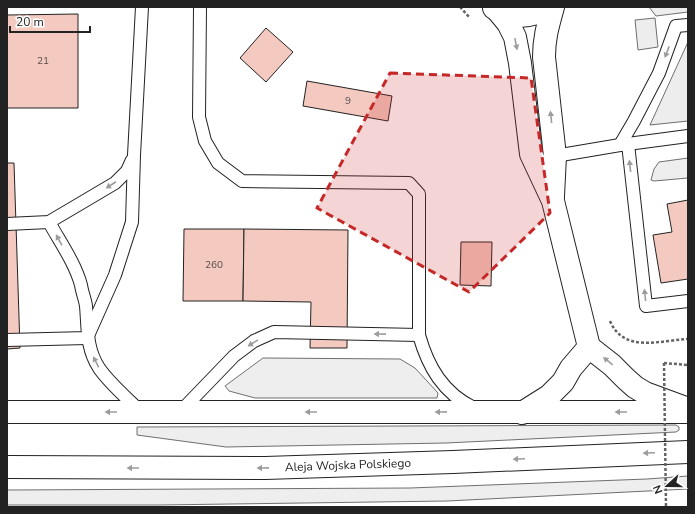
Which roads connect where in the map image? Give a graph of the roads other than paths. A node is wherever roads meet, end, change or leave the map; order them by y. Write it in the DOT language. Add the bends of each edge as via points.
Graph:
graph roads {
  1 [pos="142,7"];
  2 [pos="200,7"];
  3 [pos="550,7"];
  4 [pos="554,7"];
  5 [pos="495,9"];
  6 [pos="688,25"];
  7 [pos="688,136"];
  8 [pos="624,144"];
  9 [pos="134,155"];
  10 [pos="555,156"];
  11 [pos="553,201"];
  12 [pos="49,222"];
  13 [pos="7,224"];
  14 [pos="688,301"];
  15 [pos="419,335"];
  16 [pos="88,338"];
  17 [pos="7,340"];
  18 [pos="589,347"];
  19 [pos="688,411"];
  20 [pos="7,412"];
  21 [pos="141,412"];
  22 [pos="180,412"];
  23 [pos="482,412"];
  24 [pos="522,413"];
  25 [pos="688,452"];
  26 [pos="7,457"];
  27 [pos="7,467"];
  28 [pos="32,467"];
  1 -- 9 [label="lane"];
  2 -- 15 [label="lane" via="199,117 205,141 218,163 242,181 409,183 419,194"];
  3 -- 5 [label="street" via="527,16 512,15"];
  10 -- 4 [label="street, one-way" via="544,57 546,30"];
  5 -- 11 [label="street, one-way" via="508,23 515,37 531,154"];
  6 -- 8 [label="lane, one-way" via="676,26 659,73"];
  7 -- 8 [label="lane"];
  8 -- 10 [label="lane"];
  14 -- 8 [label="lane, one-way" via="646,306"];
  9 -- 12 [label="lane, one-way" via="127,171 115,183"];
  9 -- 16 [label="lane" via="132,222 115,275"];
  10 -- 11 [label="street"];
  11 -- 18 [label="street"];
  12 -- 13 [label="lane"];
  16 -- 12 [label="lane, one-way" via="86,304 80,283"];
  15 -- 22 [label="lane, one-way" via="274,332 254,341 234,356"];
  15 -- 23 [label="lane" via="424,354 434,373 462,402"];
  16 -- 17 [label="lane"];
  21 -- 16 [label="lane, one-way" via="108,380 91,351"];
  19 -- 18 [label="street, one-way" via="645,393"];
  18 -- 24 [label="street" via="549,396"];
  19 -- 24 [label="street, one-way"];
  21 -- 20 [label="street, one-way"];
  21 -- 22 [label="street"];
  23 -- 22 [label="street, one-way"];
  23 -- 24 [label="street"];
  25 -- 28 [label="street, Aleja Wojska Polskiego, one-way" via="265,468"];
  26 -- 28 [label="lane"];
  27 -- 28 [label="street, Aleja Wojska Polskiego"];
}
